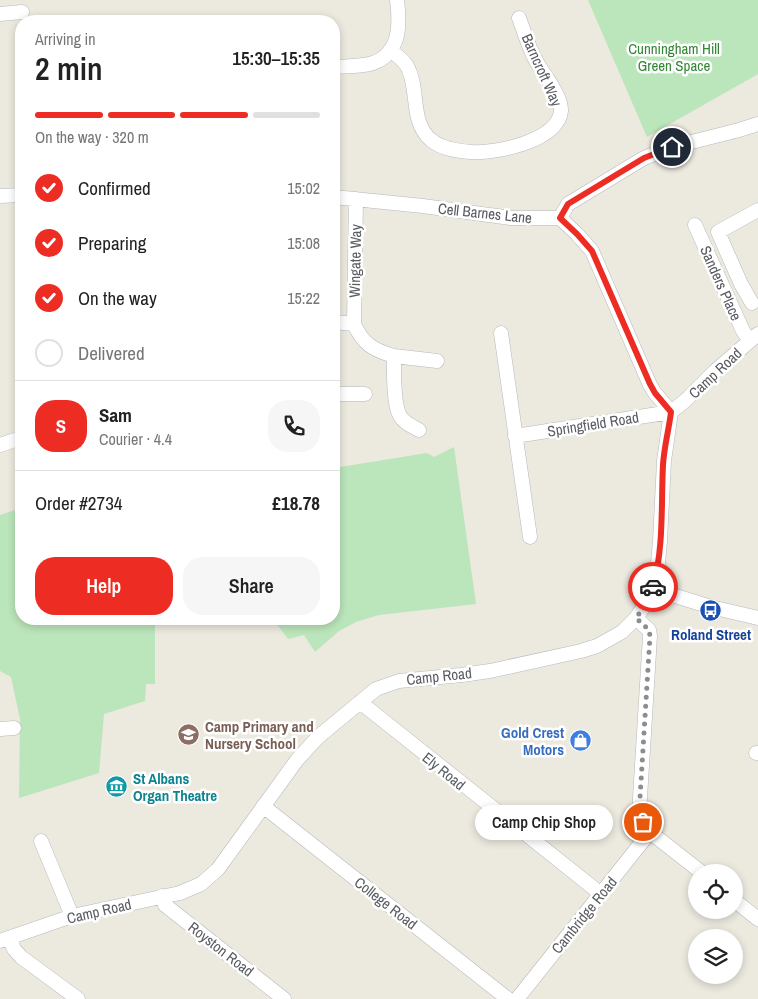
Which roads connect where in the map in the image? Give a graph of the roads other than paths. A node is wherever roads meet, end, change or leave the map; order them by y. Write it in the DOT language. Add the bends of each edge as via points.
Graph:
graph roads {
  1 [pos="397,0"];
  2 [pos="22,12"];
  3 [pos="0,14"];
  4 [pos="519,18"];
  5 [pos="390,50"];
  6 [pos="340,66"];
  7 [pos="758,124"];
  8 [pos="15,195"];
  9 [pos="0,196"];
  10 [pos="340,197"];
  11 [pos="356,198"];
  12 [pos="758,210"];
  13 [pos="560,218"];
  14 [pos="695,225"];
  15 [pos="752,303"];
  16 [pos="340,323"];
  17 [pos="354,324"];
  18 [pos="502,333"];
  19 [pos="754,338"];
  20 [pos="394,356"];
  21 [pos="437,361"];
  22 [pos="340,394"];
  23 [pos="365,394"];
  24 [pos="671,412"];
  25 [pos="419,430"];
  26 [pos="515,436"];
  27 [pos="15,440"];
  28 [pos="0,445"];
  29 [pos="530,537"];
  30 [pos="653,589"];
  31 [pos="636,618"];
  32 [pos="758,618"];
  33 [pos="360,702"];
  34 [pos="263,806"];
  35 [pos="650,832"];
  36 [pos="41,841"];
  37 [pos="690,864"];
  38 [pos="601,894"];
  39 [pos="162,896"];
  40 [pos="743,907"];
  41 [pos="72,916"];
  42 [pos="758,919"];
  43 [pos="5,939"];
  44 [pos="518,998"];
  45 [pos="78,999"];
  46 [pos="284,999"];
  1 -- 5 [label="street" via="400,28"];
  2 -- 3 [label="street"];
  4 -- 5 [label="street, Barncroft Way" via="533,55 556,94 561,112 548,132 493,152 442,147 430,139 417,116 411,75 406,64"];
  5 -- 6 [label="street" via="374,62"];
  7 -- 13 [label="street" via="672,147 644,158 568,204"];
  8 -- 9 [label="street"];
  10 -- 11 [label="street, Cell Barnes Lane"];
  11 -- 13 [label="street, Cell Barnes Lane" via="511,218"];
  11 -- 17 [label="street, Wingate Way"];
  12 -- 15 [label="street" via="718,232"];
  13 -- 24 [label="street" via="592,251 650,384"];
  14 -- 19 [label="street, Sanders Place" via="743,331"];
  16 -- 17 [label="street"];
  17 -- 20 [label="street" via="366,343"];
  18 -- 26 [label="street"];
  19 -- 24 [label="street, Camp Road"];
  20 -- 21 [label="street"];
  20 -- 25 [label="street" via="400,416"];
  22 -- 23 [label="street"];
  24 -- 26 [label="street, Springfield Road"];
  24 -- 30 [label="street, Camp Road"];
  26 -- 29 [label="street"];
  27 -- 28 [label="street"];
  30 -- 31 [label="street, Camp Road"];
  30 -- 32 [label="street"];
  31 -- 33 [label="street, Camp Road" via="622,632 596,646 490,671 399,680 376,689"];
  31 -- 35 [label="street" via="649,630 650,636 639,814"];
  33 -- 34 [label="street, Camp Road" via="318,737"];
  33 -- 38 [label="street, Ely Road"];
  34 -- 39 [label="street, Camp Road" via="210,878 190,889"];
  34 -- 44 [label="street, College Road"];
  35 -- 37 [label="street"];
  35 -- 38 [label="street, Cambridge Road"];
  36 -- 41 [label="street"];
  38 -- 44 [label="street, Cambridge Road"];
  39 -- 41 [label="street, Camp Road"];
  39 -- 46 [label="street, Royston Road" via="165,905"];
  40 -- 42 [label="street"];
  41 -- 43 [label="street, Camp Road"];
  43 -- 45 [label="street" via="21,958"];
}
